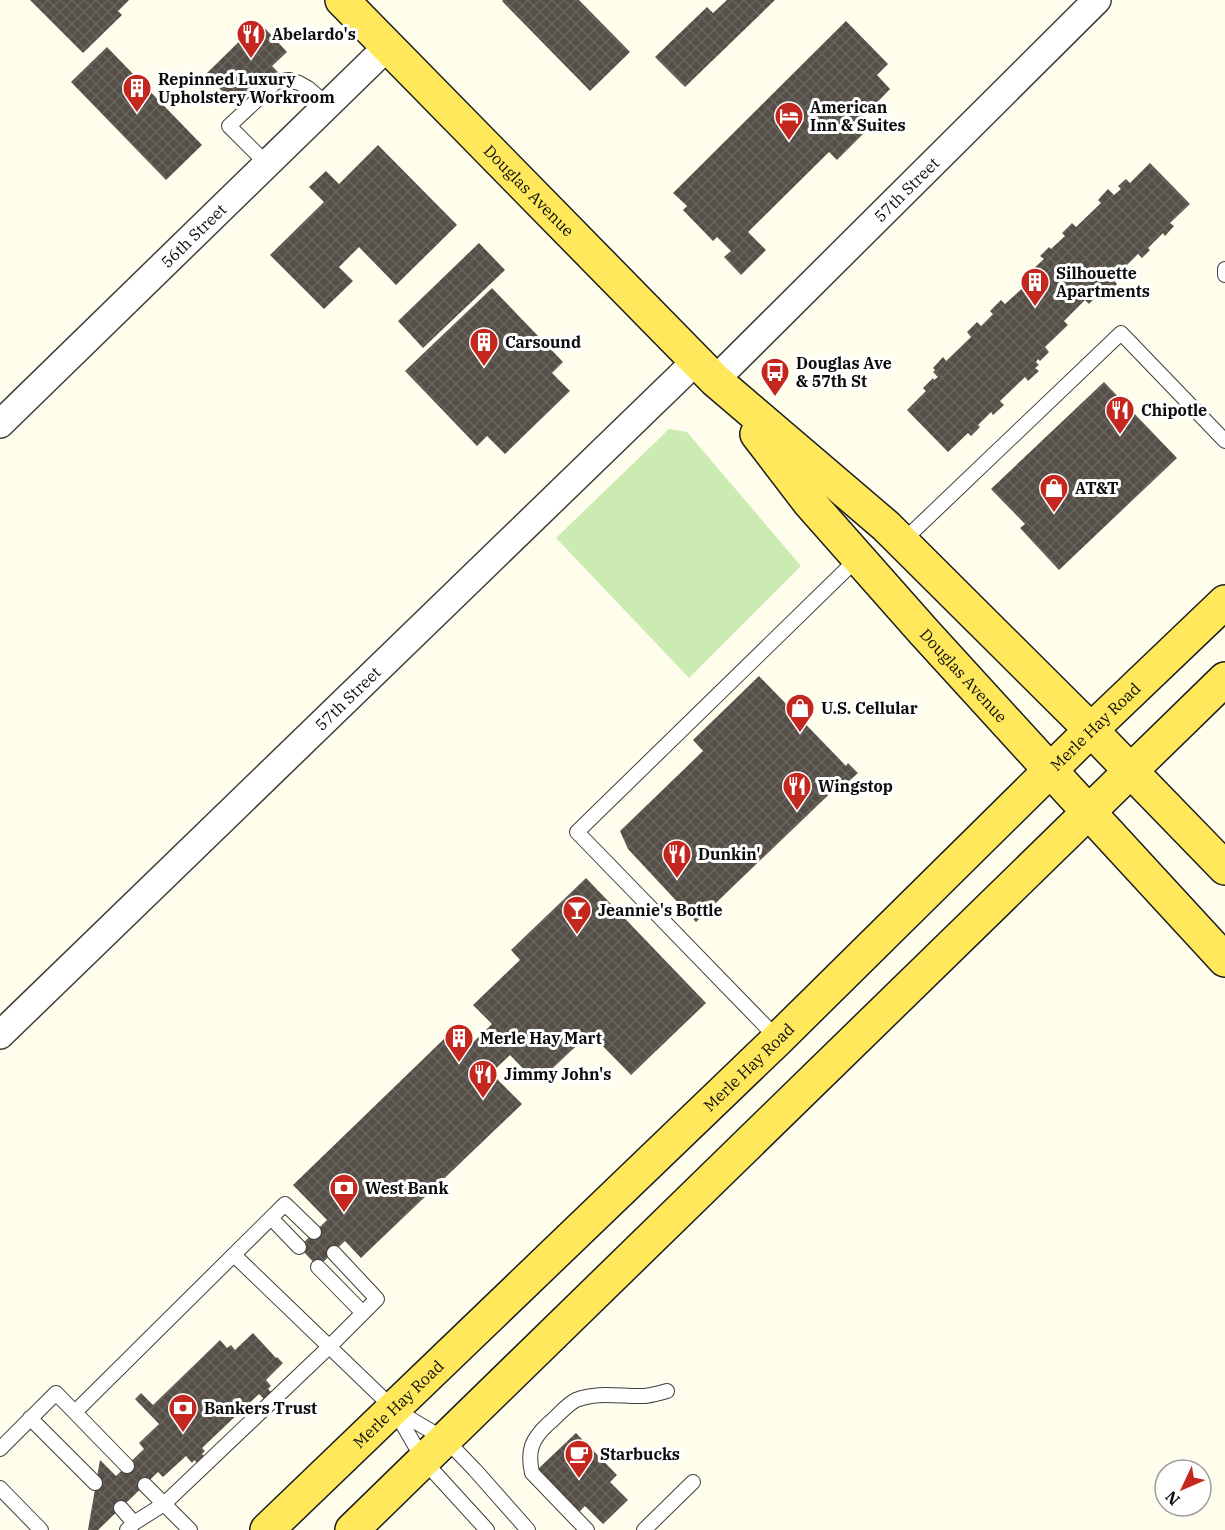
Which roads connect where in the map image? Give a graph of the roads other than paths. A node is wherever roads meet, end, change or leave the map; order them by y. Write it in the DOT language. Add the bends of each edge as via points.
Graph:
graph roads {
  1 [pos="342,0"];
  2 [pos="1097,0"];
  3 [pos="388,46"];
  4 [pos="328,105"];
  5 [pos="267,164"];
  6 [pos="1225,269"];
  7 [pos="1225,275"];
  8 [pos="705,371"];
  9 [pos="0,424"];
  10 [pos="1225,441"];
  11 [pos="902,542"];
  12 [pos="858,558"];
  13 [pos="1225,602"];
  14 [pos="1225,680"];
  15 [pos="1091,729"];
  16 [pos="1050,771"];
  17 [pos="1131,771"];
  18 [pos="1089,812"];
  19 [pos="1225,868"];
  20 [pos="1225,960"];
  21 [pos="0,1035"];
  22 [pos="778,1039"];
  23 [pos="271,1218"];
  24 [pos="314,1232"];
  25 [pos="299,1247"];
  26 [pos="334,1252"];
  27 [pos="234,1255"];
  28 [pos="318,1267"];
  29 [pos="363,1312"];
  30 [pos="329,1347"];
  31 [pos="667,1391"];
  32 [pos="394,1409"];
  33 [pos="75,1412"];
  34 [pos="30,1418"];
  35 [pos="0,1449"];
  36 [pos="435,1450"];
  37 [pos="127,1466"];
  38 [pos="693,1482"];
  39 [pos="95,1483"];
  40 [pos="145,1485"];
  41 [pos="0,1488"];
  42 [pos="164,1504"];
  43 [pos="121,1508"];
  44 [pos="130,1527"];
  45 [pos="41,1530"];
  46 [pos="189,1530"];
  47 [pos="267,1530"];
  48 [pos="352,1530"];
  49 [pos="487,1530"];
  50 [pos="528,1530"];
  51 [pos="587,1530"];
  52 [pos="644,1530"];
  1 -- 3 [label="main road, Douglas Avenue"];
  2 -- 8 [label="street, 57th Street"];
  3 -- 4 [label="street, 56th Street"];
  3 -- 8 [label="main road, Douglas Avenue"];
  4 -- 5 [label="street, 56th Street"];
  4 -- 5 [label="lane" via="308,88 289,80 276,82 229,126"];
  5 -- 9 [label="street, 56th Street"];
  6 -- 7 [label="lane"];
  8 -- 11 [label="main road, Douglas Avenue"];
  8 -- 12 [label="main road, Douglas Avenue"];
  8 -- 21 [label="street, 57th Street"];
  10 -- 11 [label="lane" via="1121,333"];
  11 -- 15 [label="main road, Douglas Avenue"];
  12 -- 16 [label="main road, Douglas Avenue"];
  12 -- 22 [label="lane" via="577,832"];
  13 -- 15 [label="main road, Merle Hay Road"];
  14 -- 17 [label="main road"];
  15 -- 16 [label="main road, Merle Hay Road"];
  15 -- 17 [label="main road, Douglas Avenue"];
  16 -- 18 [label="main road, Douglas Avenue"];
  16 -- 22 [label="main road, Merle Hay Road"];
  17 -- 18 [label="main road"];
  17 -- 19 [label="main road, Douglas Avenue"];
  18 -- 20 [label="main road, Douglas Avenue"];
  18 -- 36 [label="main road"];
  22 -- 32 [label="main road, Merle Hay Road"];
  23 -- 24 [label="lane" via="285,1204"];
  23 -- 25 [label="lane"];
  23 -- 27 [label="lane"];
  26 -- 29 [label="lane" via="377,1299"];
  27 -- 30 [label="lane"];
  27 -- 33 [label="lane"];
  28 -- 29 [label="lane"];
  29 -- 30 [label="lane"];
  30 -- 32 [label="lane"];
  30 -- 42 [label="lane"];
  31 -- 51 [label="lane" via="645,1396 587,1396 574,1401 531,1444 532,1473"];
  32 -- 36 [label="lane"];
  32 -- 36 [label="lane"];
  32 -- 47 [label="main road, Merle Hay Road"];
  33 -- 34 [label="lane" via="56,1393"];
  33 -- 37 [label="lane"];
  34 -- 35 [label="lane"];
  34 -- 39 [label="lane"];
  36 -- 48 [label="main road"];
  36 -- 49 [label="lane"];
  36 -- 50 [label="lane"];
  38 -- 52 [label="lane"];
  40 -- 42 [label="lane"];
  41 -- 45 [label="lane"];
  42 -- 44 [label="lane"];
  42 -- 46 [label="lane"];
  43 -- 44 [label="lane"];
}
